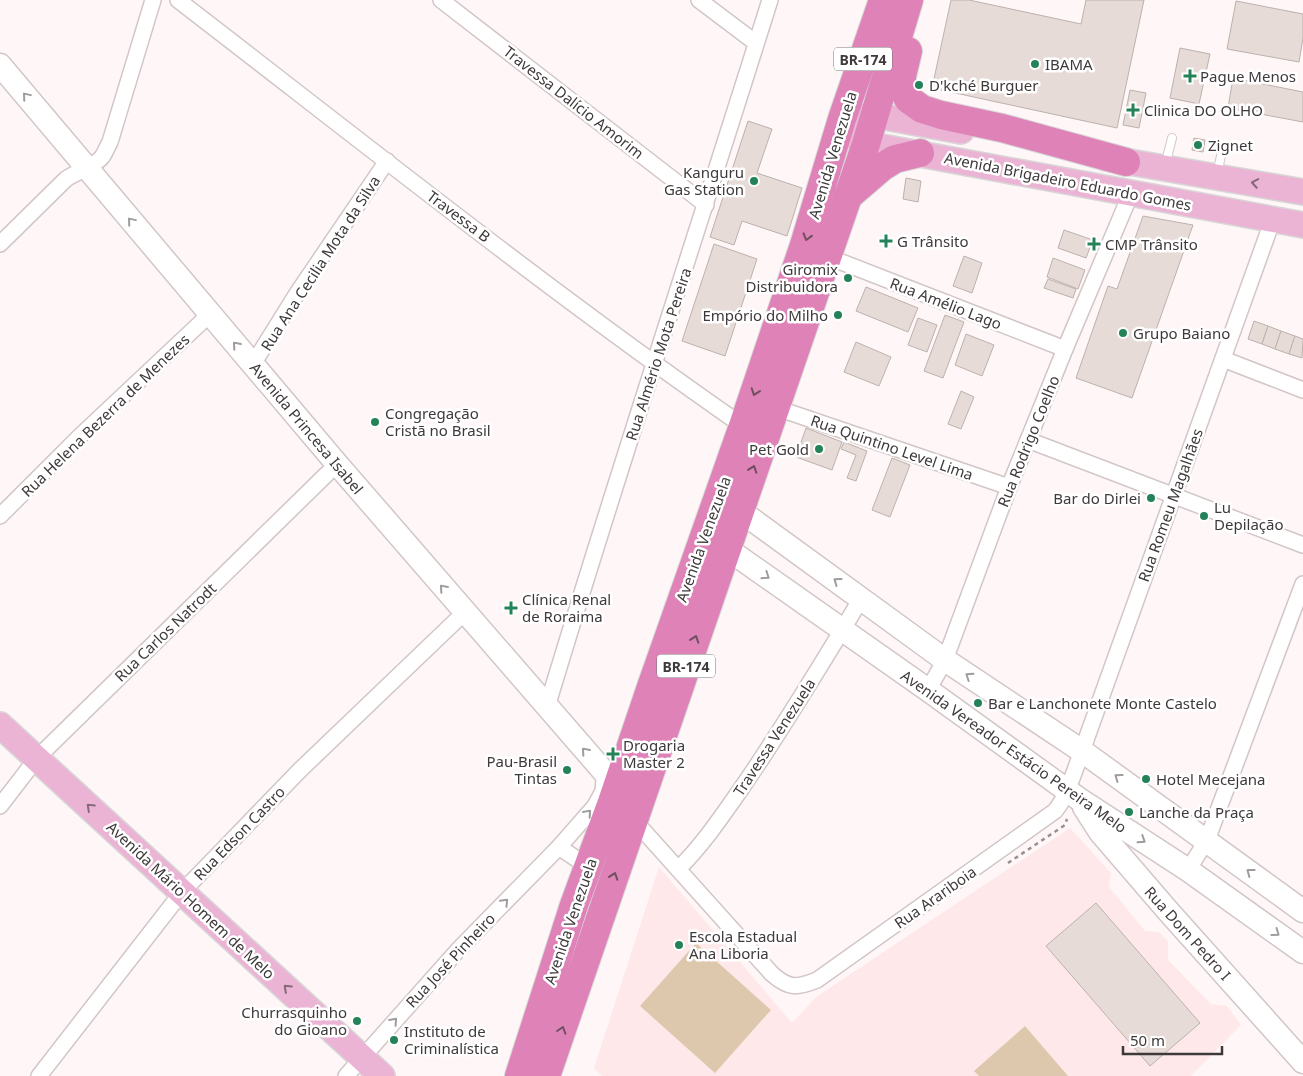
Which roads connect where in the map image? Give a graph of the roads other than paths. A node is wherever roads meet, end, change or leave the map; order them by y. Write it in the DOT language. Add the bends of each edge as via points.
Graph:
graph roads {
  1 [pos="153,0"];
  2 [pos="178,0"];
  3 [pos="441,0"];
  4 [pos="699,0"];
  5 [pos="770,0"];
  6 [pos="883,0"];
  7 [pos="909,0"];
  8 [pos="920,0"];
  9 [pos="756,43"];
  10 [pos="0,65"];
  11 [pos="874,115"];
  12 [pos="842,121"];
  13 [pos="1172,138"];
  14 [pos="866,144"];
  15 [pos="1222,151"];
  16 [pos="920,154"];
  17 [pos="386,161"];
  18 [pos="1126,162"];
  19 [pos="86,168"];
  20 [pos="1165,168"];
  21 [pos="1217,177"];
  22 [pos="1303,192"];
  23 [pos="1131,193"];
  24 [pos="846,198"];
  25 [pos="706,205"];
  26 [pos="1273,219"];
  27 [pos="1303,225"];
  28 [pos="0,244"];
  29 [pos="826,256"];
  30 [pos="210,314"];
  31 [pos="1065,349"];
  32 [pos="1223,359"];
  33 [pos="253,364"];
  34 [pos="654,364"];
  35 [pos="1303,390"];
  36 [pos="774,407"];
  37 [pos="743,426"];
  38 [pos="1028,440"];
  39 [pos="337,464"];
  40 [pos="1009,487"];
  41 [pos="1173,496"];
  42 [pos="739,510"];
  43 [pos="0,516"];
  44 [pos="1303,545"];
  45 [pos="726,548"];
  46 [pos="1303,584"];
  47 [pos="861,599"];
  48 [pos="464,612"];
  49 [pos="842,630"];
  50 [pos="945,660"];
  51 [pos="651,687"];
  52 [pos="928,690"];
  53 [pos="673,703"];
  54 [pos="547,707"];
  55 [pos="0,725"];
  56 [pos="1082,751"];
  57 [pos="37,758"];
  58 [pos="614,772"];
  59 [pos="1073,795"];
  60 [pos="0,806"];
  61 [pos="634,819"];
  62 [pos="1208,840"];
  63 [pos="559,847"];
  64 [pos="678,869"];
  65 [pos="1188,870"];
  66 [pos="587,871"];
  67 [pos="182,892"];
  68 [pos="1303,911"];
  69 [pos="1303,952"];
  70 [pos="555,964"];
  71 [pos="580,975"];
  72 [pos="361,1057"];
  73 [pos="1303,1062"];
  74 [pos="44,1074"];
  75 [pos="346,1076"];
  76 [pos="382,1076"];
  77 [pos="519,1076"];
  78 [pos="546,1076"];
  1 -- 19 [label="street" via="110,142 102,158"];
  2 -- 17 [label="street, Travessa B"];
  3 -- 25 [label="street, Travessa Dalício Amorim"];
  4 -- 9 [label="street"];
  5 -- 9 [label="street, Rua Almério Mota Pereira"];
  6 -- 12 [label="highway, Avenida Venezuela / BR-174"];
  7 -- 11 [label="highway, Avenida Venezuela / BR-174"];
  8 -- 18 [label="highway" via="902,76 904,93 913,104 929,112"];
  9 -- 25 [label="street, Rua Almério Mota Pereira"];
  19 -- 10 [label="street, Avenida Princesa Isabel, one-way"];
  11 -- 12 [label="main road, Avenida Brigadeiro Eduardo Gomes"];
  11 -- 14 [label="highway, Avenida Venezuela / BR-174"];
  11 -- 18 [label="main road, Avenida Brigadeiro Eduardo Gomes"];
  12 -- 14 [label="main road, Avenida Brigadeiro Eduardo Gomes" via="858,140"];
  12 -- 37 [label="highway, Avenida Venezuela / BR-174, one-way"];
  13 -- 20 [label="lane"];
  14 -- 16 [label="main road, Avenida Brigadeiro Eduardo Gomes"];
  14 -- 24 [label="highway, Avenida Venezuela / BR-174"];
  15 -- 21 [label="lane"];
  16 -- 23 [label="main road, Avenida Brigadeiro Eduardo Gomes"];
  16 -- 24 [label="highway" via="895,159 882,166"];
  17 -- 33 [label="street, Rua Ana Cecilia Mota da Silva"];
  17 -- 34 [label="street, Travessa B"];
  18 -- 20 [label="main road, Avenida Brigadeiro Eduardo Gomes"];
  19 -- 28 [label="street" via="66,179"];
  30 -- 19 [label="street, Avenida Princesa Isabel, one-way"];
  20 -- 21 [label="main road, Avenida Brigadeiro Eduardo Gomes"];
  22 -- 21 [label="main road, Avenida Brigadeiro Eduardo Gomes, one-way"];
  23 -- 26 [label="main road, Avenida Brigadeiro Eduardo Gomes"];
  23 -- 31 [label="street, Rua Rodrigo Coelho"];
  24 -- 29 [label="highway, Avenida Venezuela / BR-174"];
  25 -- 34 [label="street, Rua Almério Mota Pereira"];
  26 -- 27 [label="main road, Avenida Brigadeiro Eduardo Gomes"];
  26 -- 32 [label="street, Rua Romeu Magalhães"];
  29 -- 31 [label="street, Rua Amélio Lago"];
  29 -- 36 [label="highway, Avenida Venezuela / BR-174"];
  33 -- 30 [label="street, Avenida Princesa Isabel, one-way"];
  30 -- 43 [label="street, Rua Helena Bezerra de Menezes"];
  31 -- 38 [label="street, Rua Rodrigo Coelho"];
  32 -- 35 [label="street"];
  32 -- 41 [label="street, Rua Romeu Magalhães"];
  33 -- 39 [label="street, Avenida Princesa Isabel"];
  34 -- 37 [label="street, Travessa B"];
  34 -- 54 [label="street, Rua Almério Mota Pereira"];
  36 -- 40 [label="street, Rua Quintino Level Lima"];
  42 -- 36 [label="highway, Avenida Venezuela / BR-174, one-way"];
  37 -- 51 [label="highway, Avenida Venezuela / BR-174"];
  38 -- 40 [label="street, Rua Rodrigo Coelho"];
  38 -- 41 [label="street"];
  48 -- 39 [label="street, Avenida Princesa Isabel, one-way"];
  39 -- 57 [label="street, Rua Carlos Natrodt"];
  40 -- 50 [label="street, Rua Rodrigo Coelho"];
  41 -- 44 [label="street"];
  41 -- 56 [label="street, Rua Romeu Magalhães"];
  42 -- 45 [label="highway, Avenida Venezuela / BR-174"];
  47 -- 42 [label="street, one-way"];
  45 -- 49 [label="street, Avenida Vereador Estácio Pereira Melo, one-way"];
  53 -- 45 [label="highway, Avenida Venezuela / BR-174, one-way"];
  46 -- 62 [label="street"];
  47 -- 49 [label="street, Travessa Venezuela"];
  47 -- 50 [label="street"];
  48 -- 54 [label="street, Avenida Princesa Isabel"];
  48 -- 67 [label="street, Rua Edson Castro" via="300,770"];
  49 -- 52 [label="street, Avenida Vereador Estácio Pereira Melo"];
  49 -- 64 [label="street, Travessa Venezuela" via="759,763 724,813"];
  50 -- 52 [label="street, Rua Rodrigo Coelho"];
  56 -- 50 [label="street, one-way"];
  51 -- 53 [label="highway" via="661,680 667,682 674,688"];
  51 -- 58 [label="highway, Avenida Venezuela / BR-174"];
  52 -- 59 [label="street, Avenida Vereador Estácio Pereira Melo"];
  53 -- 61 [label="highway, Avenida Venezuela / BR-174"];
  58 -- 54 [label="street, Avenida Princesa Isabel, one-way"];
  55 -- 57 [label="main road, Avenida Mário Homem de Melo"];
  56 -- 59 [label="street, Rua Romeu Magalhães"];
  62 -- 56 [label="street, one-way"];
  57 -- 60 [label="street, Rua Carlos Natrodt"];
  67 -- 57 [label="main road, Avenida Mário Homem de Melo, one-way"];
  63 -- 58 [label="street, Rua José Pinheiro, one-way" via="594,806"];
  58 -- 66 [label="highway, Avenida Venezuela / BR-174"];
  59 -- 64 [label="street, Rua Arariboia" via="1039,823 817,980 802,986 782,983 772,974"];
  59 -- 65 [label="street, Avenida Vereador Estácio Pereira Melo, one-way"];
  59 -- 73 [label="street, Rua Dom Pedro I" via="1100,832 1168,911"];
  61 -- 64 [label="street"];
  71 -- 61 [label="highway, Avenida Venezuela / BR-174, one-way"];
  62 -- 65 [label="street"];
  68 -- 62 [label="street, one-way"];
  63 -- 66 [label="street"];
  72 -- 63 [label="street, Rua José Pinheiro, one-way"];
  65 -- 69 [label="street, Avenida Vereador Estácio Pereira Melo, one-way"];
  66 -- 70 [label="highway, Avenida Venezuela / BR-174"];
  72 -- 67 [label="main road, Avenida Mário Homem de Melo, one-way"];
  67 -- 74 [label="street, Rua Edson Castro"];
  70 -- 71 [label="highway" via="556,986 562,991 570,992"];
  70 -- 77 [label="highway, Avenida Venezuela / BR-174"];
  78 -- 71 [label="highway, Avenida Venezuela / BR-174, one-way"];
  72 -- 75 [label="street, Rua José Pinheiro"];
  72 -- 76 [label="main road, Avenida Mário Homem de Melo"];
}
